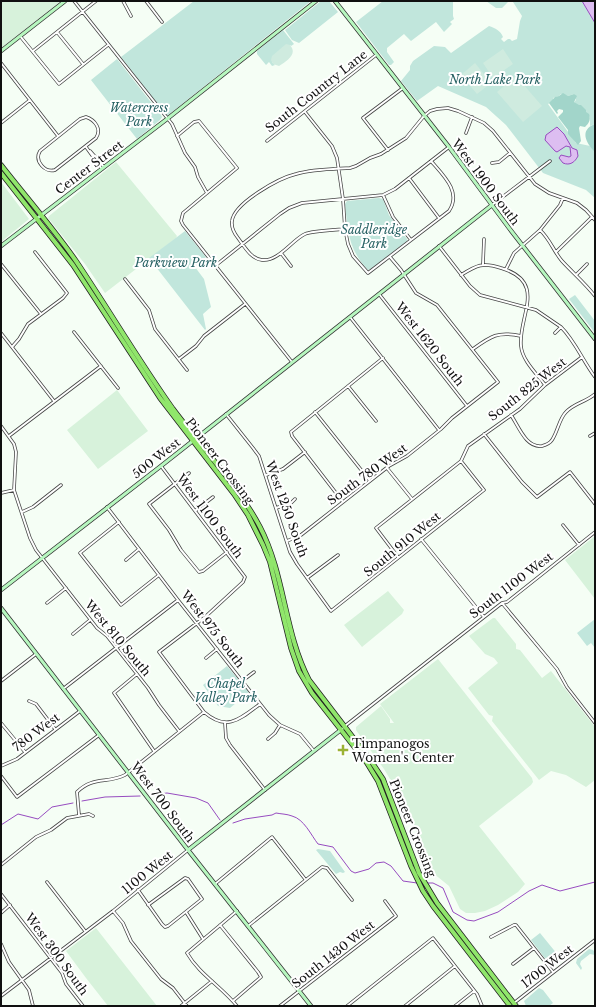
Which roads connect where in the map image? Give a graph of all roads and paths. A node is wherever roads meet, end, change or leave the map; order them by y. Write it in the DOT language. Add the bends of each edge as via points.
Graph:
graph roads {
  1 [pos="65,1"];
  2 [pos="74,1"];
  3 [pos="96,1"];
  4 [pos="123,1"];
  5 [pos="146,1"];
  6 [pos="316,1"];
  7 [pos="335,1"];
  8 [pos="82,11"];
  9 [pos="131,16"];
  10 [pos="162,22"];
  11 [pos="57,32"];
  12 [pos="20,36"];
  13 [pos="108,45"];
  14 [pos="1,51"];
  15 [pos="33,51"];
  16 [pos="376,55"];
  17 [pos="1,63"];
  18 [pos="83,64"];
  19 [pos="402,88"];
  20 [pos="30,100"];
  21 [pos="305,112"];
  22 [pos="424,116"];
  23 [pos="472,117"];
  24 [pos="167,119"];
  25 [pos="1,123"];
  26 [pos="466,133"];
  27 [pos="58,136"];
  28 [pos="177,136"];
  29 [pos="267,141"];
  30 [pos="449,147"];
  31 [pos="87,148"];
  32 [pos="388,150"];
  33 [pos="510,153"];
  34 [pos="431,161"];
  35 [pos="550,161"];
  36 [pos="492,163"];
  37 [pos="1,165"];
  38 [pos="103,168"];
  39 [pos="338,169"];
  40 [pos="1,173"];
  41 [pos="529,177"];
  42 [pos="409,178"];
  43 [pos="207,193"];
  44 [pos="383,195"];
  45 [pos="563,198"];
  46 [pos="342,199"];
  47 [pos="492,205"];
  48 [pos="38,217"];
  49 [pos="592,217"];
  50 [pos="439,218"];
  51 [pos="595,220"];
  52 [pos="345,229"];
  53 [pos="540,230"];
  54 [pos="484,239"];
  55 [pos="411,240"];
  56 [pos="242,244"];
  57 [pos="1,246"];
  58 [pos="439,246"];
  59 [pos="523,246"];
  60 [pos="35,252"];
  61 [pos="281,252"];
  62 [pos="556,252"];
  63 [pos="390,257"];
  64 [pos="1,264"];
  65 [pos="483,264"];
  66 [pos="586,264"];
  67 [pos="215,266"];
  68 [pos="290,266"];
  69 [pos="506,269"];
  70 [pos="404,274"];
  71 [pos="576,274"];
  72 [pos="461,275"];
  73 [pos="125,279"];
  74 [pos="379,294"];
  75 [pos="595,296"];
  76 [pos="245,304"];
  77 [pos="528,308"];
  78 [pos="41,314"];
  79 [pos="350,317"];
  80 [pos="561,327"];
  81 [pos="74,332"];
  82 [pos="1,333"];
  83 [pos="555,333"];
  84 [pos="521,336"];
  85 [pos="595,339"];
  86 [pos="12,347"];
  87 [pos="473,350"];
  88 [pos="582,357"];
  89 [pos="382,358"];
  90 [pos="179,359"];
  91 [pos="292,362"];
  92 [pos="101,366"];
  93 [pos="187,370"];
  94 [pos="594,373"];
  95 [pos="595,377"];
  96 [pos="545,385"];
  97 [pos="348,386"];
  98 [pos="118,388"];
  99 [pos="595,394"];
  100 [pos="54,401"];
  101 [pos="467,406"];
  102 [pos="315,412"];
  103 [pos="226,414"];
  104 [pos="511,415"];
  105 [pos="376,421"];
  106 [pos="1,426"];
  107 [pos="439,430"];
  108 [pos="595,433"];
  109 [pos="484,434"];
  110 [pos="9,436"];
  111 [pos="590,436"];
  112 [pos="194,440"];
  113 [pos="305,452"];
  114 [pos="461,461"];
  115 [pos="161,466"];
  116 [pos="387,468"];
  117 [pos="189,474"];
  118 [pos="266,476"];
  119 [pos="370,481"];
  120 [pos="61,485"];
  121 [pos="175,485"];
  122 [pos="14,490"];
  123 [pos="1,493"];
  124 [pos="213,497"];
  125 [pos="295,499"];
  126 [pos="412,499"];
  127 [pos="344,502"];
  128 [pos="595,504"];
  129 [pos="107,507"];
  130 [pos="276,508"];
  131 [pos="195,511"];
  132 [pos="22,512"];
  133 [pos="119,522"];
  134 [pos="563,525"];
  135 [pos="595,532"];
  136 [pos="421,539"];
  137 [pos="287,541"];
  138 [pos="579,545"];
  139 [pos="139,549"];
  140 [pos="227,552"];
  141 [pos="338,555"];
  142 [pos="398,557"];
  143 [pos="42,558"];
  144 [pos="126,560"];
  145 [pos="159,575"];
  146 [pos="307,578"];
  147 [pos="66,588"];
  148 [pos="1,590"];
  149 [pos="178,600"];
  150 [pos="47,603"];
  151 [pos="502,603"];
  152 [pos="1,608"];
  153 [pos="331,611"];
  154 [pos="484,618"];
  155 [pos="90,620"];
  156 [pos="197,624"];
  157 [pos="72,634"];
  158 [pos="116,648"];
  159 [pos="217,649"];
  160 [pos="36,654"];
  161 [pos="206,658"];
  162 [pos="254,672"];
  163 [pos="138,674"];
  164 [pos="1,680"];
  165 [pos="242,681"];
  166 [pos="63,689"];
  167 [pos="29,701"];
  168 [pos="260,704"];
  169 [pos="80,710"];
  170 [pos="204,712"];
  171 [pos="360,715"];
  172 [pos="2,723"];
  173 [pos="225,723"];
  174 [pos="595,723"];
  175 [pos="280,725"];
  176 [pos="343,728"];
  177 [pos="55,729"];
  178 [pos="179,732"];
  179 [pos="99,735"];
  180 [pos="268,739"];
  181 [pos="154,751"];
  182 [pos="314,751"];
  183 [pos="25,752"];
  184 [pos="1,766"];
  185 [pos="129,772"];
  186 [pos="1,776"];
  187 [pos="265,790"];
  188 [pos="79,815"];
  189 [pos="93,816"];
  190 [pos="188,850"];
  191 [pos="1,864"];
  192 [pos="306,879"];
  193 [pos="47,882"];
  194 [pos="215,884"];
  195 [pos="138,890"];
  196 [pos="1,894"];
  197 [pos="352,900"];
  198 [pos="385,901"];
  199 [pos="148,905"];
  200 [pos="10,906"];
  201 [pos="113,911"];
  202 [pos="237,911"];
  203 [pos="186,912"];
  204 [pos="1,913"];
  205 [pos="220,925"];
  206 [pos="248,926"];
  207 [pos="85,932"];
  208 [pos="492,937"];
  209 [pos="203,939"];
  210 [pos="595,940"];
  211 [pos="1,944"];
  212 [pos="534,948"];
  213 [pos="51,958"];
  214 [pos="513,964"];
  215 [pos="455,966"];
  216 [pos="552,972"];
  217 [pos="22,980"];
  218 [pos="212,981"];
  219 [pos="299,991"];
  220 [pos="474,991"];
  221 [pos="1,996"];
  222 [pos="233,1001"];
  223 [pos="185,1003"];
  224 [pos="512,1005"];
  225 [pos="33,1006"];
  226 [pos="83,1006"];
  227 [pos="181,1006"];
  228 [pos="187,1006"];
  229 [pos="237,1006"];
  230 [pos="280,1006"];
  231 [pos="311,1006"];
  232 [pos="347,1006"];
  233 [pos="405,1006"];
  234 [pos="455,1006"];
  235 [pos="482,1006"];
  1 -- 12 [label="street"];
  2 -- 8 [label="street"];
  3 -- 8 [label="street"];
  4 -- 9 [label="street"];
  5 -- 10 [label="street"];
  6 -- 24 [label="street, Center Street"];
  7 -- 16 [label="street, West 1900 South"];
  8 -- 11 [label="street"];
  8 -- 13 [label="street"];
  11 -- 15 [label="street"];
  11 -- 18 [label="street"];
  12 -- 14 [label="street"];
  12 -- 15 [label="street"];
  13 -- 18 [label="street"];
  13 -- 24 [label="street"];
  15 -- 18 [label="street" via="58,84"];
  16 -- 19 [label="street, West 1900 South"];
  16 -- 21 [label="street, South Country Lane"];
  17 -- 20 [label="street"];
  19 -- 22 [label="street, West 1900 South"];
  19 -- 32 [label="street" via="363,118"];
  20 -- 25 [label="street"];
  20 -- 27 [label="street"];
  21 -- 29 [label="street, South Country Lane"];
  21 -- 39 [label="street" via="332,146"];
  22 -- 23 [label="street" via="430,111 448,108"];
  22 -- 30 [label="street, West 1900 South"];
  22 -- 32 [label="street" via="408,135"];
  23 -- 26 [label="street"];
  23 -- 33 [label="street" via="493,131"];
  24 -- 28 [label="street"];
  24 -- 38 [label="street, Center Street"];
  27 -- 31 [label="street" via="80,119 90,119 99,130 98,136"];
  27 -- 31 [label="street" via="38,155 39,161 49,171 55,170"];
  28 -- 43 [label="street"];
  28 -- 43 [label="street" via="194,122 200,121 237,168"];
  30 -- 34 [label="street"];
  30 -- 47 [label="street, West 1900 South"];
  31 -- 38 [label="street"];
  32 -- 39 [label="street" via="356,166"];
  33 -- 36 [label="street" via="499,162"];
  33 -- 41 [label="street"];
  34 -- 42 [label="street"];
  34 -- 50 [label="street" via="453,192 452,206"];
  35 -- 41 [label="street"];
  37 -- 48 [label="highway"];
  38 -- 48 [label="street, Center Street"];
  39 -- 46 [label="street"];
  39 -- 56 [label="street" via="296,174 260,191 238,209 232,221 234,233"];
  40 -- 48 [label="highway"];
  41 -- 45 [label="street" via="549,193"];
  41 -- 47 [label="street"];
  42 -- 44 [label="street"];
  42 -- 50 [label="street"];
  43 -- 67 [label="street" via="183,212 181,220"];
  44 -- 46 [label="street"];
  44 -- 55 [label="street" via="393,217"];
  45 -- 49 [label="street" via="578,204"];
  45 -- 53 [label="street" via="560,206"];
  46 -- 52 [label="street"];
  46 -- 56 [label="street" via="302,203 289,208"];
  47 -- 58 [label="street, 500 West"];
  47 -- 59 [label="street, West 1900 South"];
  48 -- 57 [label="street, Center Street"];
  48 -- 112 [label="highway, Pioneer Crossing" via="76,262"];
  49 -- 51 [label="street"];
  49 -- 62 [label="street"];
  50 -- 55 [label="street"];
  52 -- 61 [label="street" via="306,234"];
  52 -- 63 [label="street" via="354,256 368,273"];
  53 -- 59 [label="street"];
  53 -- 62 [label="street"];
  54 -- 65 [label="street"];
  55 -- 63 [label="street"];
  56 -- 61 [label="street" via="249,253 262,260 269,260"];
  56 -- 67 [label="street"];
  58 -- 70 [label="street, 500 West"];
  58 -- 72 [label="street"];
  59 -- 69 [label="street" via="512,257"];
  59 -- 85 [label="street, West 1900 South"];
  60 -- 78 [label="street" via="67,293"];
  61 -- 68 [label="street"];
  62 -- 71 [label="street"];
  63 -- 70 [label="street"];
  64 -- 78 [label="street"];
  65 -- 69 [label="street"];
  65 -- 72 [label="street"];
  66 -- 71 [label="street"];
  67 -- 76 [label="street"];
  69 -- 77 [label="street" via="518,276 525,285"];
  70 -- 74 [label="street, 500 West"];
  70 -- 87 [label="street" via="416,293 437,305"];
  71 -- 75 [label="street"];
  72 -- 77 [label="street" via="480,295"];
  73 -- 90 [label="street" via="149,310 155,329"];
  74 -- 79 [label="street, 500 West"];
  74 -- 101 [label="street, West 1620 South"];
  76 -- 90 [label="street"];
  76 -- 91 [label="street"];
  77 -- 80 [label="street"];
  77 -- 84 [label="street"];
  78 -- 86 [label="street" via="28,324"];
  79 -- 89 [label="street"];
  79 -- 91 [label="street, 500 West"];
  80 -- 83 [label="street"];
  80 -- 88 [label="street"];
  81 -- 92 [label="street"];
  82 -- 86 [label="street"];
  84 -- 87 [label="street" via="500,334 488,338"];
  84 -- 96 [label="street" via="521,348 525,358"];
  86 -- 100 [label="street"];
  87 -- 101 [label="street, South 780 West" via="498,382"];
  88 -- 94 [label="street"];
  88 -- 96 [label="street, South 825 West"];
  89 -- 97 [label="street"];
  89 -- 107 [label="street"];
  90 -- 93 [label="street"];
  91 -- 103 [label="street, 500 West"];
  92 -- 98 [label="street"];
  92 -- 100 [label="street"];
  94 -- 95 [label="street"];
  96 -- 104 [label="street, South 825 West"];
  97 -- 102 [label="street"];
  97 -- 105 [label="street"];
  99 -- 104 [label="street" via="565,413 552,440 546,445 531,444"];
  100 -- 110 [label="street"];
  101 -- 107 [label="street, South 780 West"];
  102 -- 113 [label="street" via="291,432"];
  102 -- 119 [label="street"];
  103 -- 112 [label="street, 500 West"];
  103 -- 118 [label="street, West 1250 South" via="254,448"];
  104 -- 109 [label="street, South 825 West"];
  106 -- 110 [label="street"];
  107 -- 116 [label="street, South 780 West" via="407,456"];
  108 -- 111 [label="street"];
  109 -- 114 [label="street, South 825 West" via="468,446"];
  109 -- 128 [label="street" via="537,497 570,472"];
  110 -- 122 [label="street" via="16,452"];
  112 -- 115 [label="street, 500 West"];
  112 -- 176 [label="highway, Pioneer Crossing" via="238,492 260,526 274,561 304,669"];
  113 -- 118 [label="street" via="283,469"];
  113 -- 127 [label="street"];
  114 -- 126 [label="street, South 825 West"];
  114 -- 136 [label="street, South 910 West" via="484,490"];
  115 -- 121 [label="street, West 1100 South"];
  115 -- 129 [label="street, 500 West"];
  116 -- 119 [label="street, South 780 West"];
  116 -- 126 [label="street"];
  117 -- 121 [label="street"];
  118 -- 130 [label="street, West 1250 South"];
  119 -- 127 [label="street, South 780 West"];
  120 -- 132 [label="street" via="33,508"];
  121 -- 131 [label="street, West 1100 South"];
  121 -- 140 [label="street" via="149,504 181,550 201,572"];
  122 -- 123 [label="street"];
  122 -- 132 [label="street, West 810 South"];
  124 -- 131 [label="street"];
  125 -- 130 [label="street"];
  126 -- 142 [label="street, South 825 West" via="376,528"];
  127 -- 137 [label="street, South 780 West" via="301,535"];
  129 -- 133 [label="street, West 975 South"];
  129 -- 143 [label="street, 500 West"];
  130 -- 137 [label="street, West 1250 South"];
  131 -- 140 [label="street, West 1100 South"];
  132 -- 143 [label="street, West 810 South" via="30,538"];
  133 -- 139 [label="street, West 975 South"];
  133 -- 145 [label="street" via="80,553 121,605"];
  134 -- 138 [label="street"];
  135 -- 138 [label="street, South 1100 West"];
  136 -- 142 [label="street, South 910 West"];
  136 -- 154 [label="street"];
  137 -- 146 [label="street, West 1250 South" via="297,564"];
  138 -- 151 [label="street, South 1100 West" via="507,602"];
  139 -- 144 [label="street"];
  139 -- 145 [label="street, West 975 South"];
  140 -- 156 [label="street, West 1100 South" via="245,577 243,582"];
  141 -- 146 [label="street"];
  142 -- 153 [label="street, South 910 West"];
  143 -- 147 [label="street, West 810 South"];
  143 -- 148 [label="street, 500 West"];
  145 -- 149 [label="street, West 975 South"];
  146 -- 153 [label="street, West 1250 South"];
  147 -- 150 [label="street"];
  147 -- 155 [label="street, West 810 South"];
  149 -- 156 [label="street, West 975 South"];
  149 -- 158 [label="street"];
  151 -- 154 [label="street, South 1100 West"];
  151 -- 174 [label="street" via="557,669 567,687"];
  152 -- 160 [label="street, West 700 South"];
  154 -- 171 [label="street, South 1100 West"];
  155 -- 157 [label="street"];
  155 -- 158 [label="street, West 810 South"];
  156 -- 159 [label="street, West 975 South"];
  156 -- 170 [label="street" via="159,652"];
  158 -- 163 [label="street, West 810 South"];
  158 -- 166 [label="street"];
  159 -- 161 [label="street"];
  159 -- 165 [label="street, West 975 South"];
  160 -- 164 [label="street"];
  160 -- 166 [label="street, West 700 South"];
  162 -- 165 [label="street"];
  163 -- 178 [label="street, West 810 South"];
  163 -- 181 [label="street" via="114,693"];
  165 -- 168 [label="street, West 975 South"];
  166 -- 169 [label="street, West 700 South"];
  167 -- 177 [label="street" via="36,704"];
  168 -- 173 [label="street" via="241,718"];
  168 -- 175 [label="street, West 975 South"];
  169 -- 177 [label="street, 780 West"];
  169 -- 179 [label="street, West 700 South"];
  170 -- 173 [label="street" via="211,718"];
  170 -- 178 [label="street"];
  171 -- 176 [label="street, 1100 West"];
  172 -- 183 [label="street"];
  173 -- 187 [label="street" via="226,738 230,745"];
  175 -- 180 [label="street"];
  175 -- 182 [label="street, West 975 South" via="300,734"];
  176 -- 182 [label="street, 1100 West"];
  176 -- 224 [label="highway, Pioneer Crossing" via="378,781 434,906"];
  177 -- 183 [label="street, 780 West"];
  178 -- 181 [label="street"];
  179 -- 185 [label="street, West 700 South"];
  179 -- 186 [label="street" via="18,797"];
  181 -- 185 [label="street"];
  182 -- 187 [label="street, 1100 West"];
  183 -- 184 [label="street, 780 West"];
  185 -- 188 [label="street" via="121,777 86,784 81,788 77,792"];
  185 -- 190 [label="street, West 700 South"];
  187 -- 190 [label="street, 1100 West"];
  188 -- 189 [label="street"];
  188 -- 191 [label="street" via="67,818 36,837"];
  190 -- 194 [label="street, West 700 South"];
  190 -- 195 [label="street, 1100 West"];
  192 -- 194 [label="street" via="272,837"];
  192 -- 197 [label="street" via="324,866"];
  192 -- 206 [label="street"];
  193 -- 207 [label="street"];
  194 -- 202 [label="street, West 700 South"];
  195 -- 199 [label="street"];
  195 -- 201 [label="street, 1100 West"];
  196 -- 200 [label="street, West 300 South"];
  198 -- 219 [label="street, South 1430 West" via="396,916"];
  199 -- 203 [label="street" via="165,927"];
  199 -- 203 [label="street" via="188,878 202,899"];
  200 -- 204 [label="street"];
  200 -- 213 [label="street, West 300 South"];
  201 -- 207 [label="street, 1100 West"];
  201 -- 223 [label="street" via="123,923 131,941 161,979 173,988"];
  202 -- 205 [label="street"];
  202 -- 206 [label="street, West 700 South"];
  203 -- 209 [label="street"];
  205 -- 209 [label="street"];
  205 -- 222 [label="street" via="260,977"];
  206 -- 219 [label="street, West 700 South"];
  207 -- 213 [label="street, 1100 West"];
  208 -- 212 [label="street" via="516,925"];
  209 -- 218 [label="street" via="187,952 202,973"];
  210 -- 216 [label="street, 1700 West"];
  211 -- 217 [label="street" via="9,962"];
  212 -- 214 [label="street"];
  212 -- 216 [label="street"];
  213 -- 217 [label="street, 1100 West"];
  213 -- 226 [label="street, West 300 South"];
  215 -- 220 [label="street"];
  215 -- 232 [label="street" via="433,938"];
  215 -- 233 [label="street"];
  216 -- 224 [label="street, 1700 West"];
  217 -- 221 [label="street, 1100 West"];
  217 -- 225 [label="street" via="29,990"];
  218 -- 222 [label="street"];
  218 -- 223 [label="street"];
  219 -- 230 [label="street, South 1430 West"];
  219 -- 231 [label="street, West 700 South"];
  220 -- 234 [label="street"];
  220 -- 235 [label="street"];
  222 -- 229 [label="street"];
  223 -- 227 [label="street"];
  223 -- 228 [label="street"];
}
